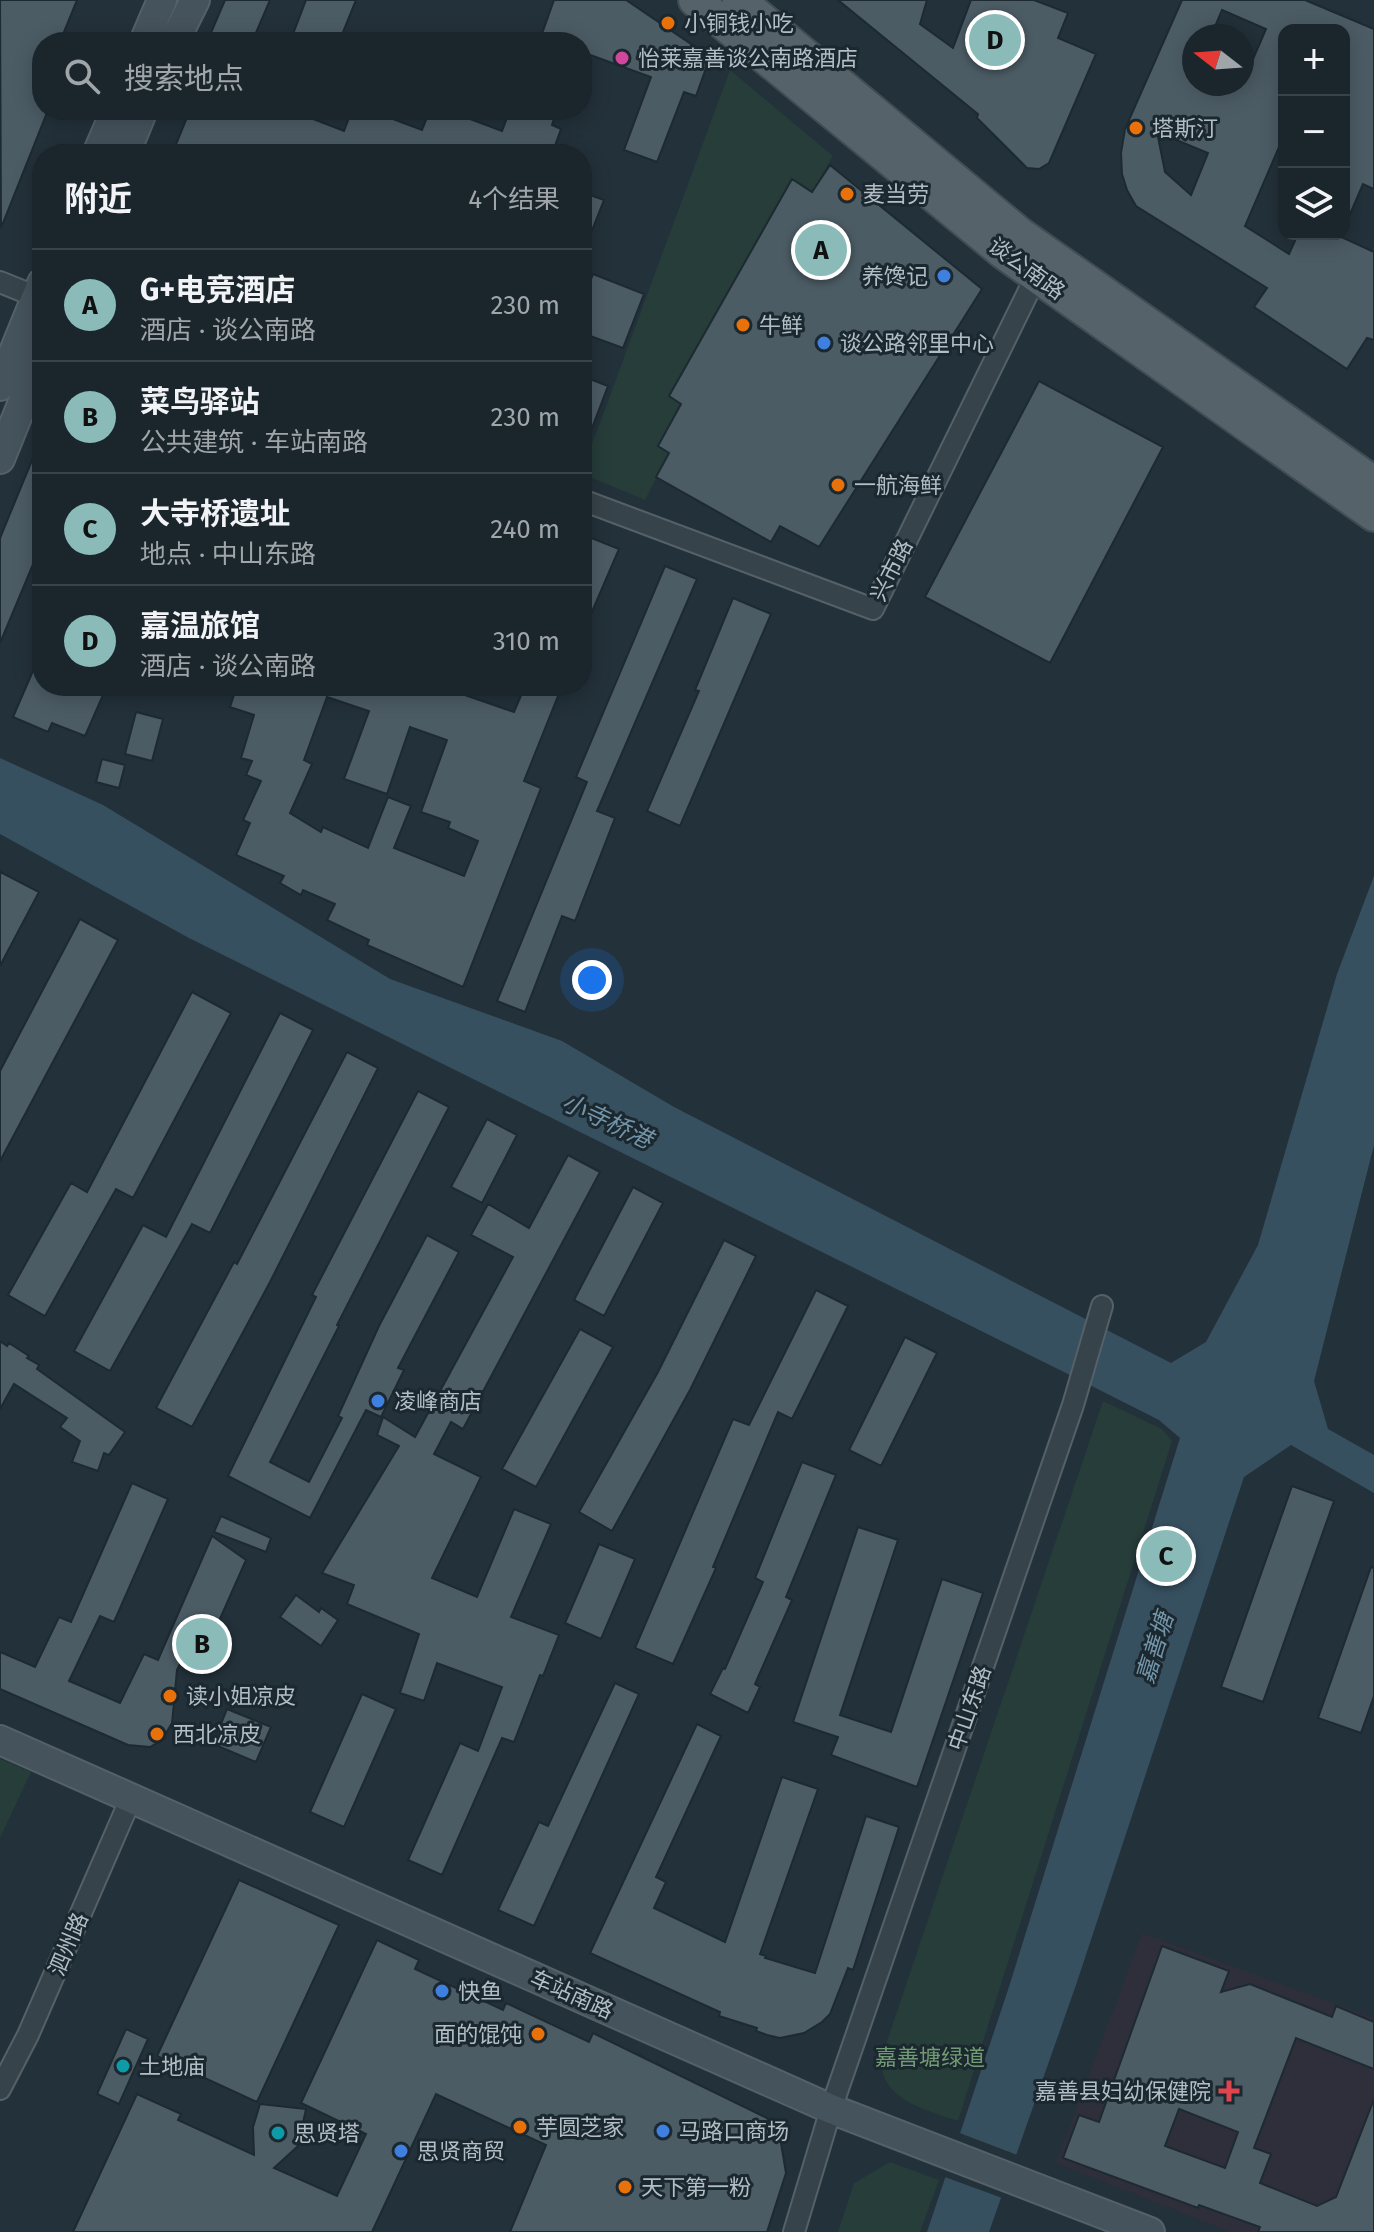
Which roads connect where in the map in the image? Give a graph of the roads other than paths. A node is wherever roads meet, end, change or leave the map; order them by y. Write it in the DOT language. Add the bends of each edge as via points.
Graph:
graph roads {
  1 [pos="162,0"];
  2 [pos="195,0"];
  3 [pos="695,0"];
  4 [pos="739,0"];
  5 [pos="148,32"];
  6 [pos="179,32"];
  7 [pos="112,120"];
  8 [pos="139,120"];
  9 [pos="101,144"];
  10 [pos="129,144"];
  11 [pos="1042,265"];
  12 [pos="0,282"];
  13 [pos="32,291"];
  14 [pos="32,312"];
  15 [pos="32,380"];
  16 [pos="0,386"];
  17 [pos="0,459"];
  18 [pos="1374,483"];
  19 [pos="592,504"];
  20 [pos="1374,515"];
  21 [pos="1102,1306"];
  22 [pos="0,1740"];
  23 [pos="131,1798"];
  24 [pos="0,2089"];
  25 [pos="831,2109"];
  26 [pos="794,2232"];
  27 [pos="1150,2232"];
  1 -- 5 [label="street"];
  2 -- 6 [label="street"];
  3 -- 11 [label="main road, 谈公南路" via="991,243"];
  4 -- 11 [label="main road, 谈公南路" via="1008,224"];
  7 -- 9 [label="street"];
  8 -- 10 [label="street"];
  11 -- 18 [label="main road, 谈公南路"];
  11 -- 19 [label="street, 兴市路" via="873,609"];
  11 -- 20 [label="main road, 谈公南路"];
  12 -- 13 [label="street"];
  14 -- 16 [label="street"];
  15 -- 17 [label="street"];
  21 -- 25 [label="street, 中山东路" via="1073,1405"];
  22 -- 23 [label="street, 车站南路"];
  23 -- 24 [label="street, 泗州路"];
  23 -- 25 [label="street, 车站南路"];
  25 -- 26 [label="street, 中山东路"];
  25 -- 27 [label="street, 车站南路"];
}
